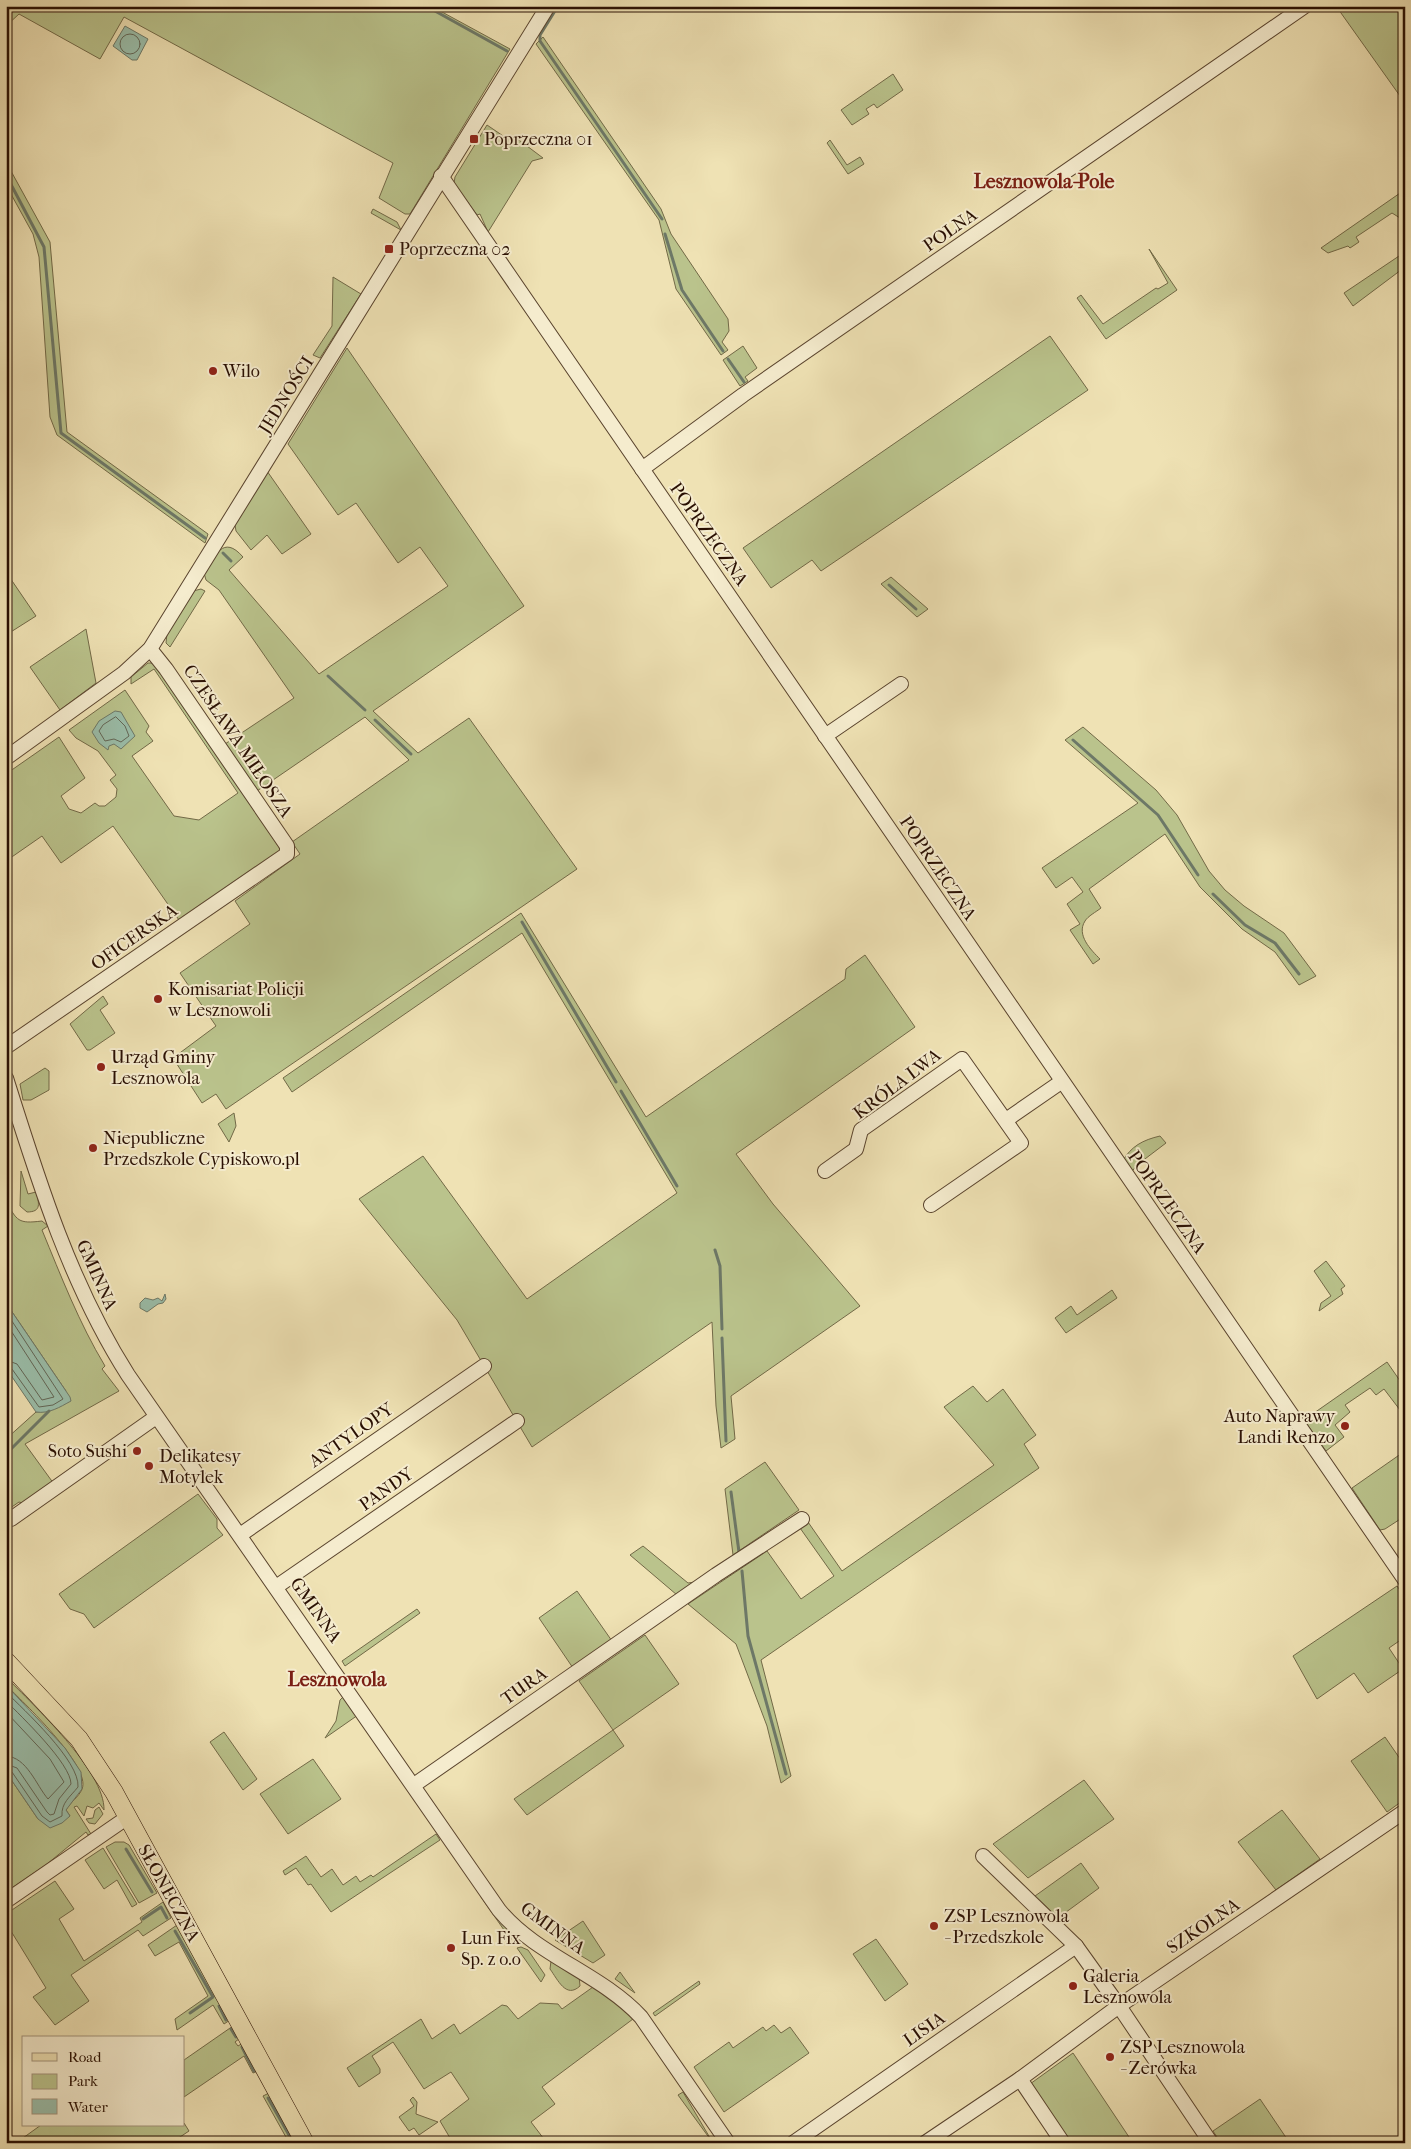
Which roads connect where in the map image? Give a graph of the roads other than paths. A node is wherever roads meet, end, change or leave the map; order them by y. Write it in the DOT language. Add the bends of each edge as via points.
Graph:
graph roads {
  1 [pos="548,6"];
  2 [pos="1305,6"];
  3 [pos="441,176"];
  4 [pos="642,469"];
  5 [pos="150,649"];
  6 [pos="901,684"];
  7 [pos="825,736"];
  8 [pos="6,758"];
  9 [pos="284,857"];
  10 [pos="6,1047"];
  11 [pos="6,1078"];
  12 [pos="1061,1082"];
  13 [pos="1006,1120"];
  14 [pos="825,1171"];
  15 [pos="931,1205"];
  16 [pos="484,1366"];
  17 [pos="156,1417"];
  18 [pos="516,1421"];
  19 [pos="802,1518"];
  20 [pos="11,1519"];
  21 [pos="240,1535"];
  22 [pos="1405,1580"];
  23 [pos="276,1587"];
  24 [pos="6,1661"];
  25 [pos="414,1785"];
  26 [pos="1405,1811"];
  27 [pos="128,1817"];
  28 [pos="983,1856"];
  29 [pos="6,1902"];
  30 [pos="1076,1946"];
  31 [pos="1119,2006"];
  32 [pos="1020,2079"];
  33 [pos="305,2143"];
  34 [pos="728,2143"];
  35 [pos="794,2143"];
  36 [pos="925,2143"];
  37 [pos="1063,2143"];
  38 [pos="1210,2143"];
  1 -- 3 [label="street, JEDNOŚCI"];
  2 -- 4 [label="street, POLNA" via="743,395"];
  3 -- 4 [label="street, POPRZECZNA"];
  3 -- 5 [label="street, JEDNOŚCI"];
  4 -- 7 [label="street, POPRZECZNA"];
  5 -- 8 [label="street, JEDNOŚCI" via="124,673"];
  5 -- 9 [label="street, CZESŁAWA MIŁOSZA" via="287,846"];
  6 -- 7 [label="street"];
  7 -- 12 [label="street, POPRZECZNA"];
  9 -- 10 [label="street, OFICERSKA"];
  11 -- 17 [label="street, GMINNA" via="43,1196 88,1302 105,1340"];
  12 -- 13 [label="street"];
  12 -- 22 [label="street, POPRZECZNA"];
  13 -- 14 [label="street, KRÓLA LWA" via="962,1059 861,1130 856,1149"];
  13 -- 15 [label="street, KRÓLA LWA" via="1021,1143"];
  16 -- 21 [label="street, ANTYLOPY"];
  17 -- 20 [label="street"];
  17 -- 21 [label="street, GMINNA"];
  18 -- 23 [label="street, PANDY"];
  19 -- 25 [label="street, TURA"];
  21 -- 23 [label="street, GMINNA"];
  23 -- 25 [label="street, GMINNA"];
  24 -- 27 [label="main road, SŁONECZNA" via="79,1739"];
  25 -- 34 [label="street, GMINNA" via="505,1917 531,1939 626,2001 641,2017"];
  26 -- 31 [label="street, SZKOLNA"];
  27 -- 29 [label="street"];
  27 -- 33 [label="main road, SŁONECZNA"];
  28 -- 30 [label="street"];
  30 -- 31 [label="street"];
  30 -- 35 [label="street, LISIA"];
  31 -- 32 [label="street, SZKOLNA"];
  31 -- 38 [label="street"];
  32 -- 36 [label="street, SZKOLNA"];
  32 -- 37 [label="street"];
}
